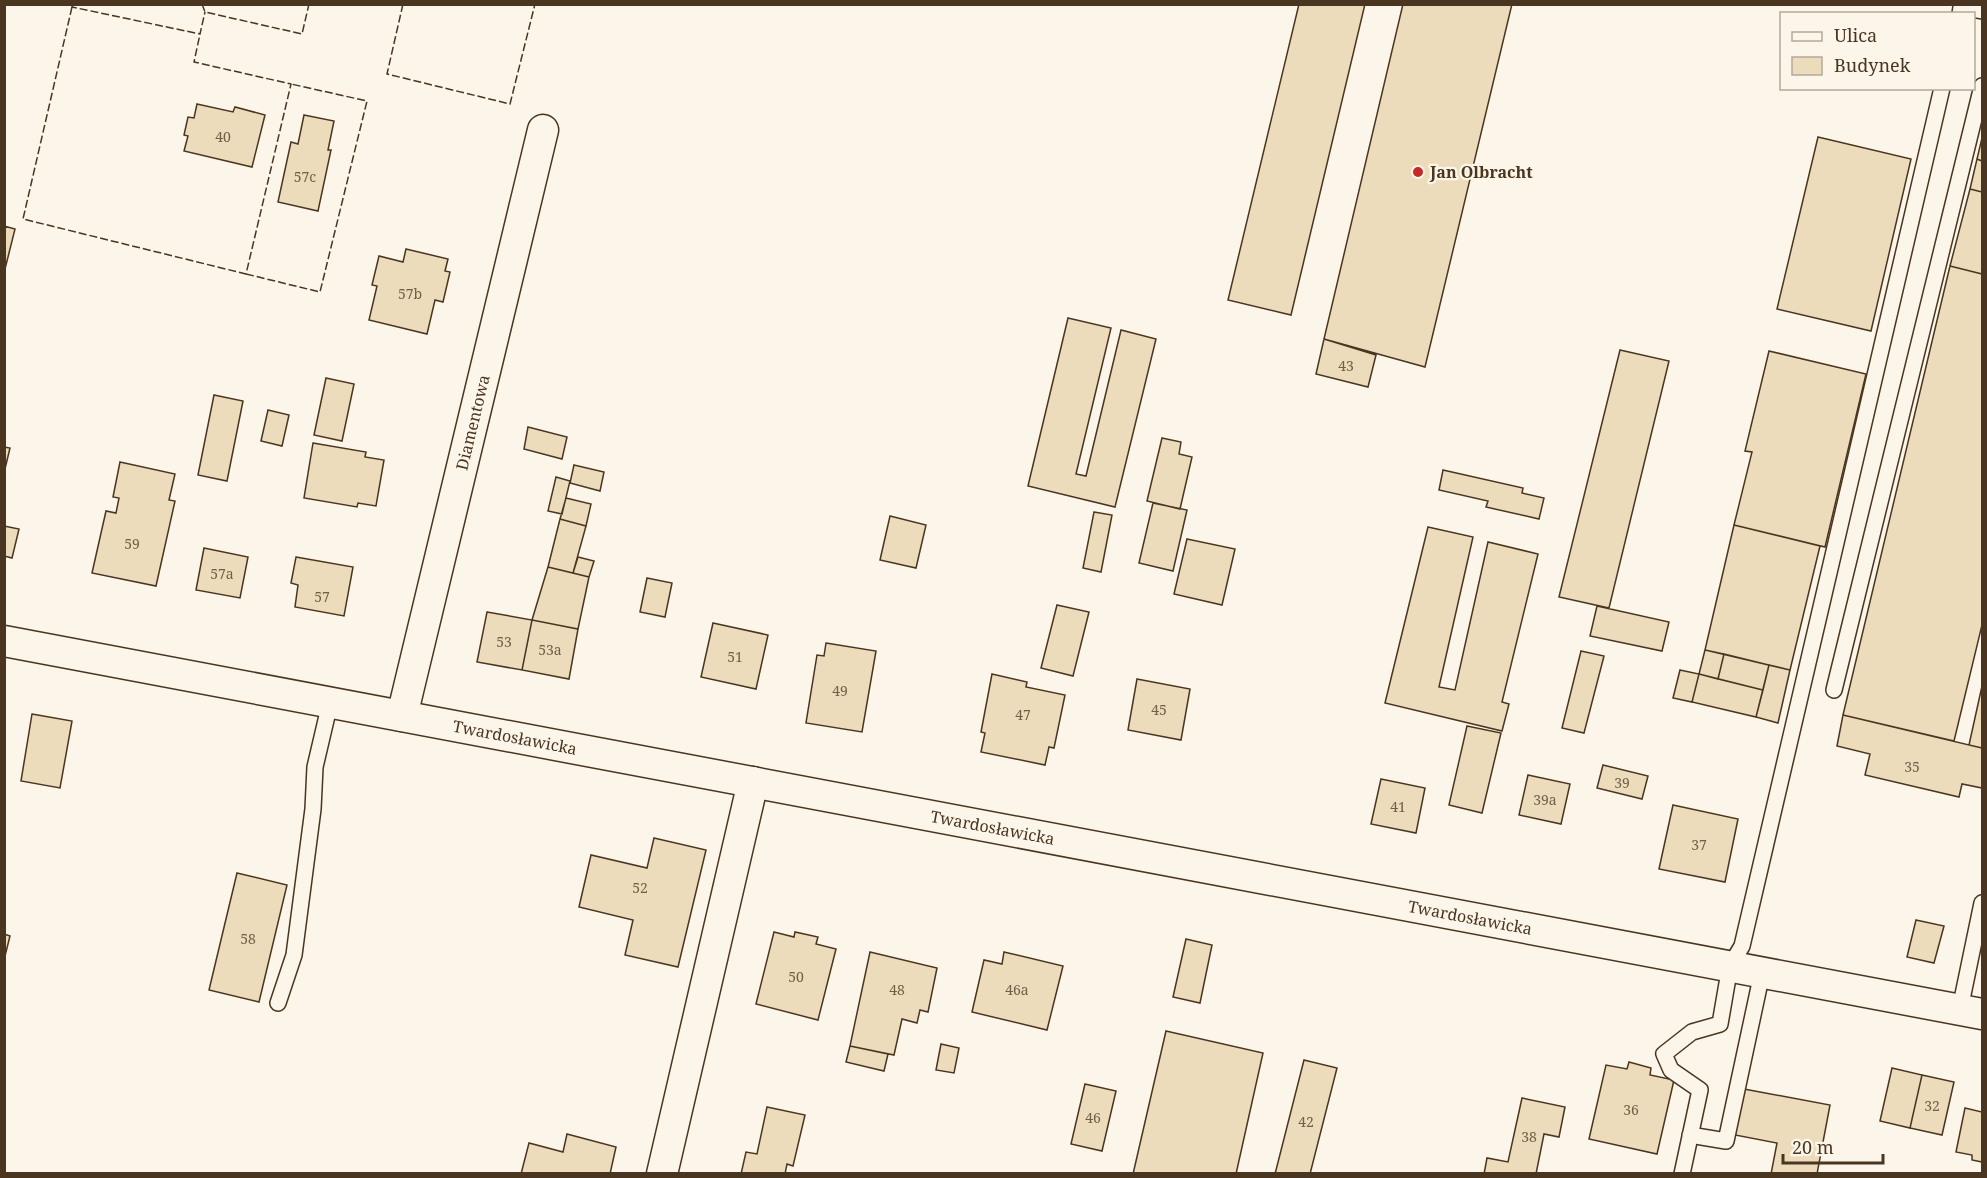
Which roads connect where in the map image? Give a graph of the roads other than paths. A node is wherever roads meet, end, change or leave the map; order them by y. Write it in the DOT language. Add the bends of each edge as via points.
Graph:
graph roads {
  1 [pos="1983,11"];
  2 [pos="1960,12"];
  3 [pos="1983,86"];
  4 [pos="1942,90"];
  5 [pos="543,130"];
  6 [pos="4,641"];
  7 [pos="1834,690"];
  8 [pos="330,703"];
  9 [pos="402,716"];
  10 [pos="753,782"];
  11 [pos="1983,903"];
  12 [pos="1730,966"];
  13 [pos="1762,973"];
  14 [pos="278,1003"];
  15 [pos="1971,1011"];
  16 [pos="1690,1135"];
  17 [pos="662,1173"];
  18 [pos="1682,1173"];
  1 -- 2 [label="lane" via="1961,8"];
  3 -- 7 [label="lane"];
  4 -- 12 [label="lane" via="1742,946"];
  5 -- 9 [label="street, Diamentowa"];
  6 -- 8 [label="street, Twardosławicka"];
  8 -- 9 [label="street, Twardosławicka"];
  8 -- 14 [label="lane" via="315,767 294,955"];
  9 -- 10 [label="street, Twardosławicka"];
  10 -- 12 [label="street, Twardosławicka"];
  10 -- 17 [label="street"];
  11 -- 15 [label="lane"];
  12 -- 13 [label="street, Twardosławicka"];
  12 -- 16 [label="lane" via="1720,1024 1692,1032 1664,1054 1671,1070 1700,1090"];
  13 -- 15 [label="street, Twardosławicka"];
  13 -- 16 [label="lane" via="1726,1142"];
  16 -- 18 [label="lane"];
}
